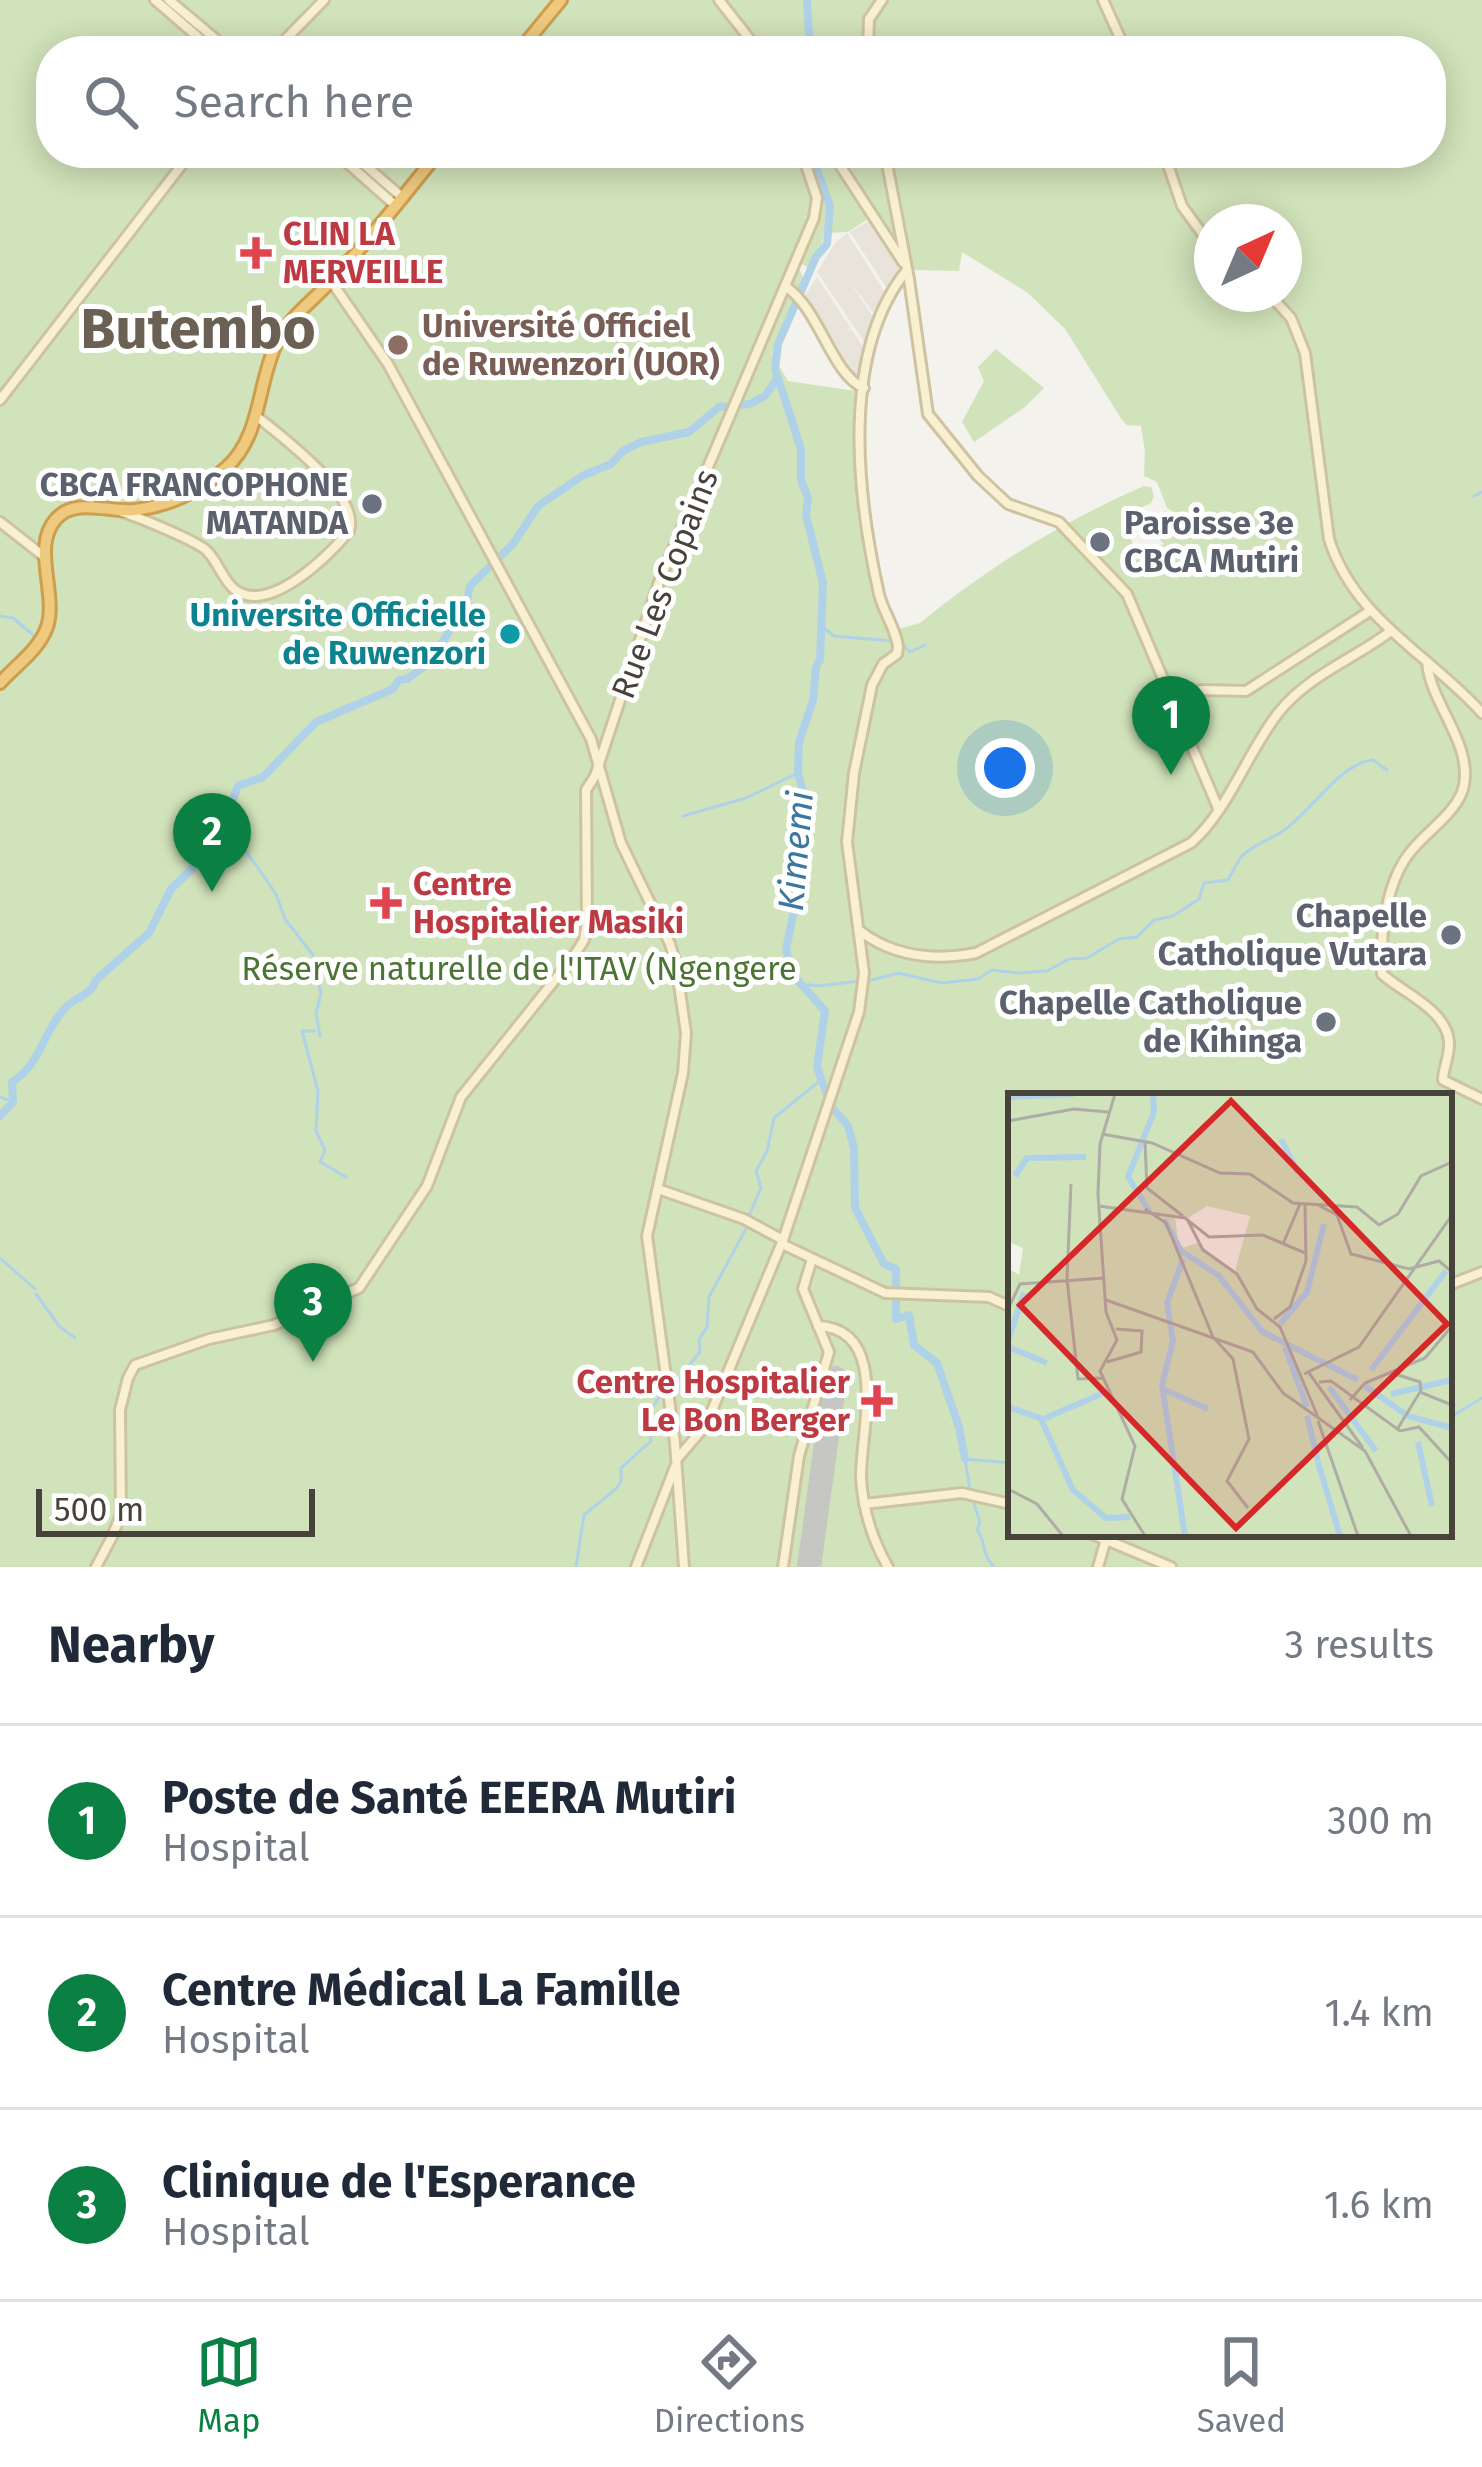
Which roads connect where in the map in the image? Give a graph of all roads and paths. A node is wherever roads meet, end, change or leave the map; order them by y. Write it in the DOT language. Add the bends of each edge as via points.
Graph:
graph roads {
  1 [pos="155,0"];
  2 [pos="169,0"];
  3 [pos="324,0"];
  4 [pos="561,0"];
  5 [pos="719,0"];
  6 [pos="882,0"];
  7 [pos="1103,0"];
  8 [pos="197,36"];
  9 [pos="212,36"];
  10 [pos="289,36"];
  11 [pos="531,36"];
  12 [pos="747,36"];
  13 [pos="868,36"];
  14 [pos="1119,36"];
  15 [pos="179,168"];
  16 [pos="356,168"];
  17 [pos="366,168"];
  18 [pos="426,168"];
  19 [pos="807,168"];
  20 [pos="842,168"];
  21 [pos="888,168"];
  22 [pos="1169,168"];
  23 [pos="399,201"];
  24 [pos="1194,223"];
  25 [pos="906,267"];
  26 [pos="331,281"];
  27 [pos="785,286"];
  28 [pos="1286,312"];
  29 [pos="864,388"];
  30 [pos="0,400"];
  31 [pos="255,415"];
  32 [pos="115,510"];
  33 [pos="0,522"];
  34 [pos="47,559"];
  35 [pos="1370,611"];
  36 [pos="1391,631"];
  37 [pos="1427,662"];
  38 [pos="0,683"];
  39 [pos="1169,698"];
  40 [pos="1482,713"];
  41 [pos="599,759"];
  42 [pos="1217,808"];
  43 [pos="860,931"];
  44 [pos="1482,1099"];
  45 [pos="658,1189"];
  46 [pos="783,1242"];
  47 [pos="812,1259"];
  48 [pos="1482,1272"];
  49 [pos="1452,1284"];
  50 [pos="1008,1306"];
  51 [pos="818,1326"];
  52 [pos="676,1463"];
  53 [pos="1008,1503"];
  54 [pos="864,1504"];
  55 [pos="1101,1537"];
  56 [pos="1106,1539"];
  57 [pos="96,1567"];
  58 [pos="636,1567"];
  59 [pos="684,1567"];
  60 [pos="783,1567"];
  61 [pos="888,1567"];
  62 [pos="1098,1567"];
  63 [pos="1171,1567"];
  1 -- 8 [label="street"];
  2 -- 9 [label="street"];
  3 -- 10 [label="street"];
  4 -- 11 [label="highway"];
  5 -- 12 [label="street"];
  6 -- 13 [label="street"];
  7 -- 14 [label="street"];
  15 -- 30 [label="street"];
  16 -- 23 [label="street"];
  17 -- 23 [label="street"];
  18 -- 23 [label="highway"];
  19 -- 27 [label="street, Rue Les Copains" via="817,209"];
  20 -- 25 [label="street"];
  21 -- 25 [label="street"];
  22 -- 24 [label="street"];
  23 -- 26 [label="highway"];
  25 -- 29 [label="street" via="876,319"];
  25 -- 39 [label="street" via="928,414 1008,504 1059,522 1117,583"];
  26 -- 31 [label="highway" via="278,340"];
  26 -- 41 [label="street" via="388,364"];
  27 -- 29 [label="street"];
  27 -- 41 [label="street, Rue Les Copains" via="659,582"];
  28 -- 35 [label="street" via="1304,349 1329,538 1349,586"];
  29 -- 43 [label="street" via="863,485 897,654 872,685 854,773 847,842"];
  31 -- 32 [label="highway" via="241,451 211,480 170,502"];
  31 -- 32 [label="street" via="327,479 351,514 342,540 297,578 265,598 236,591 202,547"];
  32 -- 34 [label="highway" via="61,514 47,536"];
  33 -- 34 [label="street"];
  34 -- 38 [label="highway" via="47,627"];
  35 -- 36 [label="street"];
  35 -- 39 [label="street" via="1246,691"];
  36 -- 37 [label="street"];
  36 -- 42 [label="street" via="1300,689"];
  37 -- 40 [label="street"];
  37 -- 44 [label="street" via="1464,784 1396,874 1382,974 1446,1030 1444,1080"];
  39 -- 42 [label="street"];
  41 -- 45 [label="street" via="621,843 681,983 682,1073"];
  41 -- 57 [label="street, Rue Les Copains" via="586,790 584,940 470,1082 427,1186 359,1288 274,1325 135,1366 120,1410 121,1515"];
  42 -- 43 [label="street" via="1192,843 976,953 915,955"];
  43 -- 46 [label="street" via="864,990"];
  45 -- 46 [label="street"];
  45 -- 52 [label="street" via="646,1236"];
  46 -- 47 [label="street"];
  46 -- 52 [label="street" via="706,1425"];
  47 -- 50 [label="street" via="894,1293 989,1297"];
  47 -- 51 [label="street" via="803,1286"];
  48 -- 49 [label="street"];
  51 -- 54 [label="street" via="842,1334 864,1366"];
  51 -- 60 [label="street" via="829,1352 803,1440"];
  52 -- 58 [label="street"];
  52 -- 59 [label="street"];
  53 -- 54 [label="street" via="962,1493"];
  54 -- 61 [label="street"];
  55 -- 56 [label="street"];
  56 -- 62 [label="street"];
  56 -- 63 [label="street"];
}
